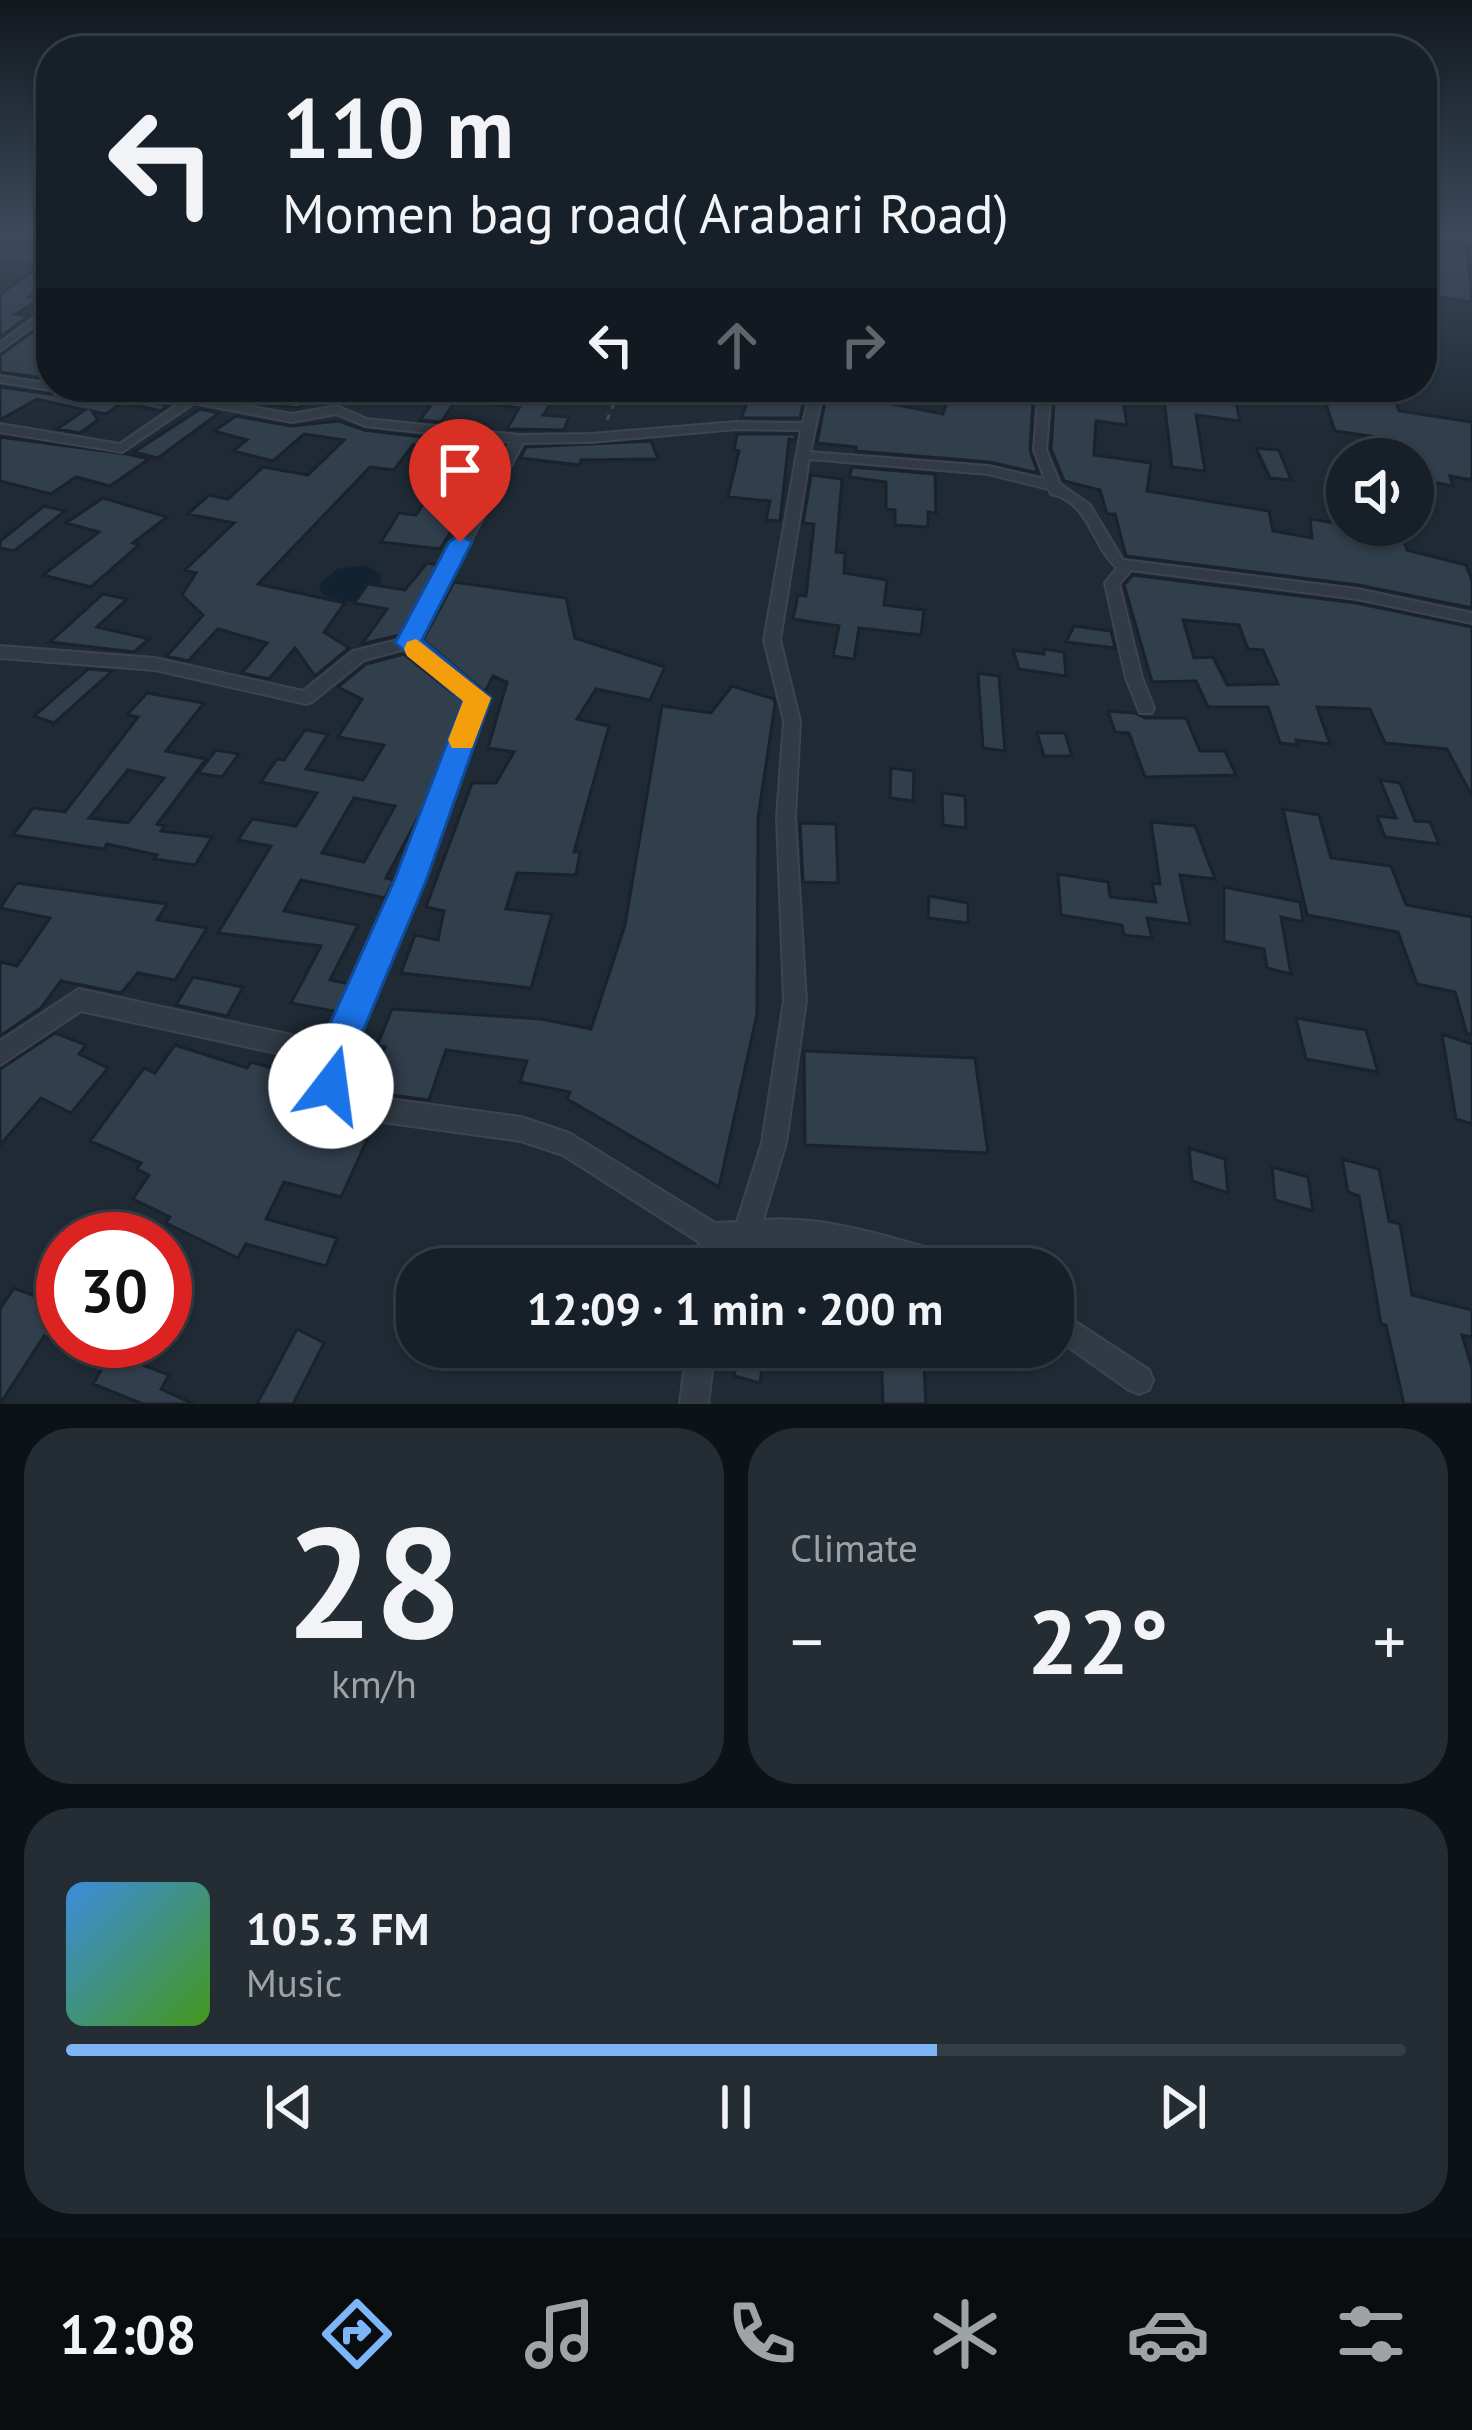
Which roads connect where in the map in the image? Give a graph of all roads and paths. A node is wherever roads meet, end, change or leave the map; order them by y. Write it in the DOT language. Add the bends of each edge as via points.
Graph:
graph roads {
  1 [pos="36,320"];
  2 [pos="0,348"];
  3 [pos="0,379"];
  4 [pos="36,385"];
  5 [pos="188,402"];
  6 [pos="208,402"];
  7 [pos="613,402"];
  8 [pos="814,402"];
  9 [pos="1044,402"];
  10 [pos="808,427"];
  11 [pos="0,428"];
  12 [pos="605,436"];
  13 [pos="519,440"];
  14 [pos="803,455"];
  15 [pos="1056,490"];
  16 [pos="1127,566"];
  17 [pos="1472,618"];
  18 [pos="408,643"];
  19 [pos="0,652"];
  20 [pos="1146,708"];
  21 [pos="0,1054"];
  22 [pos="335,1055"];
  23 [pos="746,1234"];
  24 [pos="712,1236"];
  25 [pos="711,1248"];
  26 [pos="879,1248"];
  27 [pos="1074,1335"];
  28 [pos="698,1368"];
  29 [pos="1139,1380"];
  30 [pos="694,1404"];
  1 -- 2 [label="street"];
  3 -- 4 [label="street"];
  5 -- 11 [label="street" via="122,448"];
  6 -- 13 [label="street" via="292,418 337,410 365,422"];
  7 -- 12 [label="path"];
  8 -- 10 [label="street"];
  9 -- 15 [label="street" via="1040,450"];
  10 -- 12 [label="street"];
  10 -- 14 [label="street"];
  12 -- 13 [label="street"];
  13 -- 18 [label="street"];
  14 -- 15 [label="street" via="1005,472"];
  14 -- 23 [label="street" via="772,640 792,721 786,817 795,1001 774,1143"];
  15 -- 16 [label="street" via="1080,501 1107,550"];
  16 -- 17 [label="street" via="1357,594"];
  16 -- 20 [label="street" via="1112,583"];
  18 -- 19 [label="street" via="359,656 306,698 155,664"];
  18 -- 22 [label="street" via="478,698"];
  21 -- 22 [label="street" via="79,1000"];
  22 -- 24 [label="street" via="331,1086 346,1105 553,1140"];
  23 -- 24 [label="street"];
  23 -- 26 [label="street" via="771,1230"];
  24 -- 25 [label="street"];
  27 -- 29 [label="street"];
  28 -- 30 [label="street"];
}
